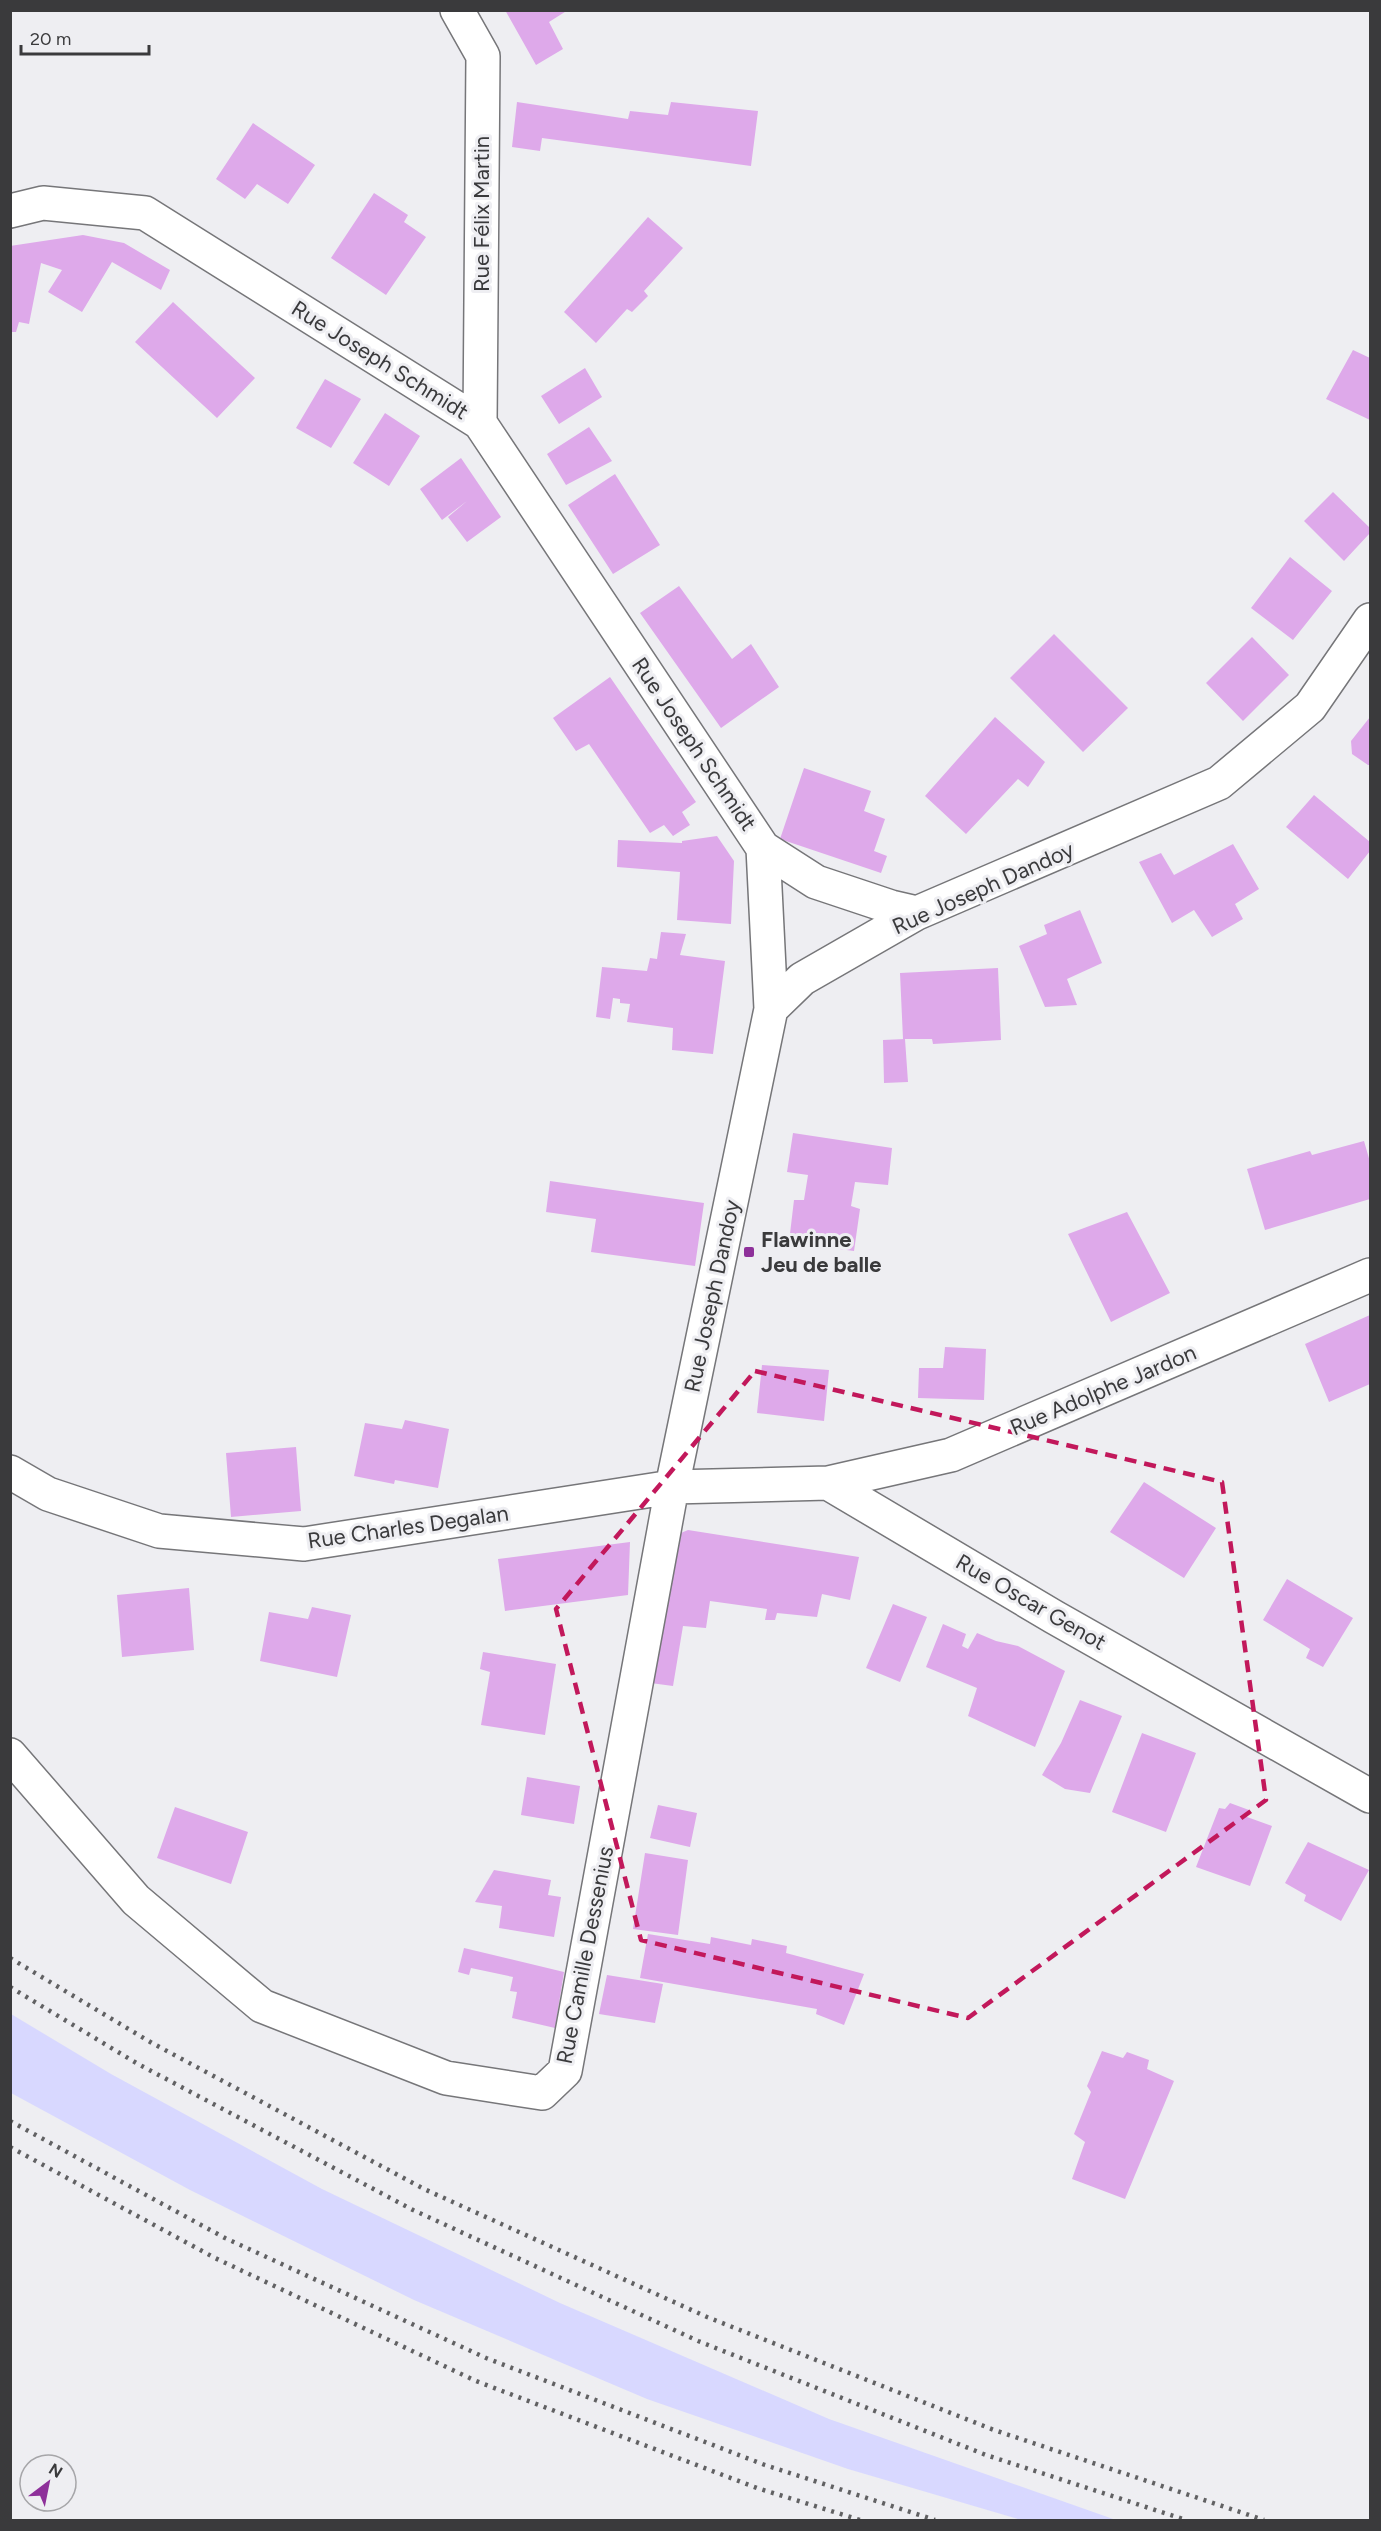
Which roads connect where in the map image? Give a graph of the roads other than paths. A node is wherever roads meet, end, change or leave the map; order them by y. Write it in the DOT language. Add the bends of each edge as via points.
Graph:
graph roads {
  1 [pos="457,10"];
  2 [pos="10,211"];
  3 [pos="480,423"];
  4 [pos="1371,620"];
  5 [pos="763,848"];
  6 [pos="917,913"];
  7 [pos="771,1009"];
  8 [pos="1371,1275"];
  9 [pos="10,1472"];
  10 [pos="828,1483"];
  11 [pos="672,1487"];
  12 [pos="10,1755"];
  13 [pos="1371,1796"];
  1 -- 3 [label="street, Rue Félix Martin" via="483,56"];
  2 -- 3 [label="street, Rue Joseph Schmidt" via="43,204 145,213"];
  3 -- 5 [label="street, Rue Joseph Schmidt"];
  4 -- 6 [label="street, Rue Joseph Dandoy" via="1310,707 1219,783"];
  5 -- 6 [label="street" via="816,882"];
  5 -- 7 [label="street"];
  6 -- 7 [label="street, Rue Joseph Dandoy" via="802,979"];
  7 -- 11 [label="street, Rue Joseph Dandoy"];
  8 -- 10 [label="street, Rue Adolphe Jardon" via="951,1455"];
  9 -- 11 [label="street, Rue Charles Degalan" via="48,1494 159,1531 304,1544"];
  10 -- 11 [label="street"];
  10 -- 13 [label="street, Rue Oscar Genot" via="1054,1617"];
  11 -- 12 [label="street, Rue Camille Dessenius" via="565,2071 542,2093 446,2078 262,2006 136,1900"];
}
